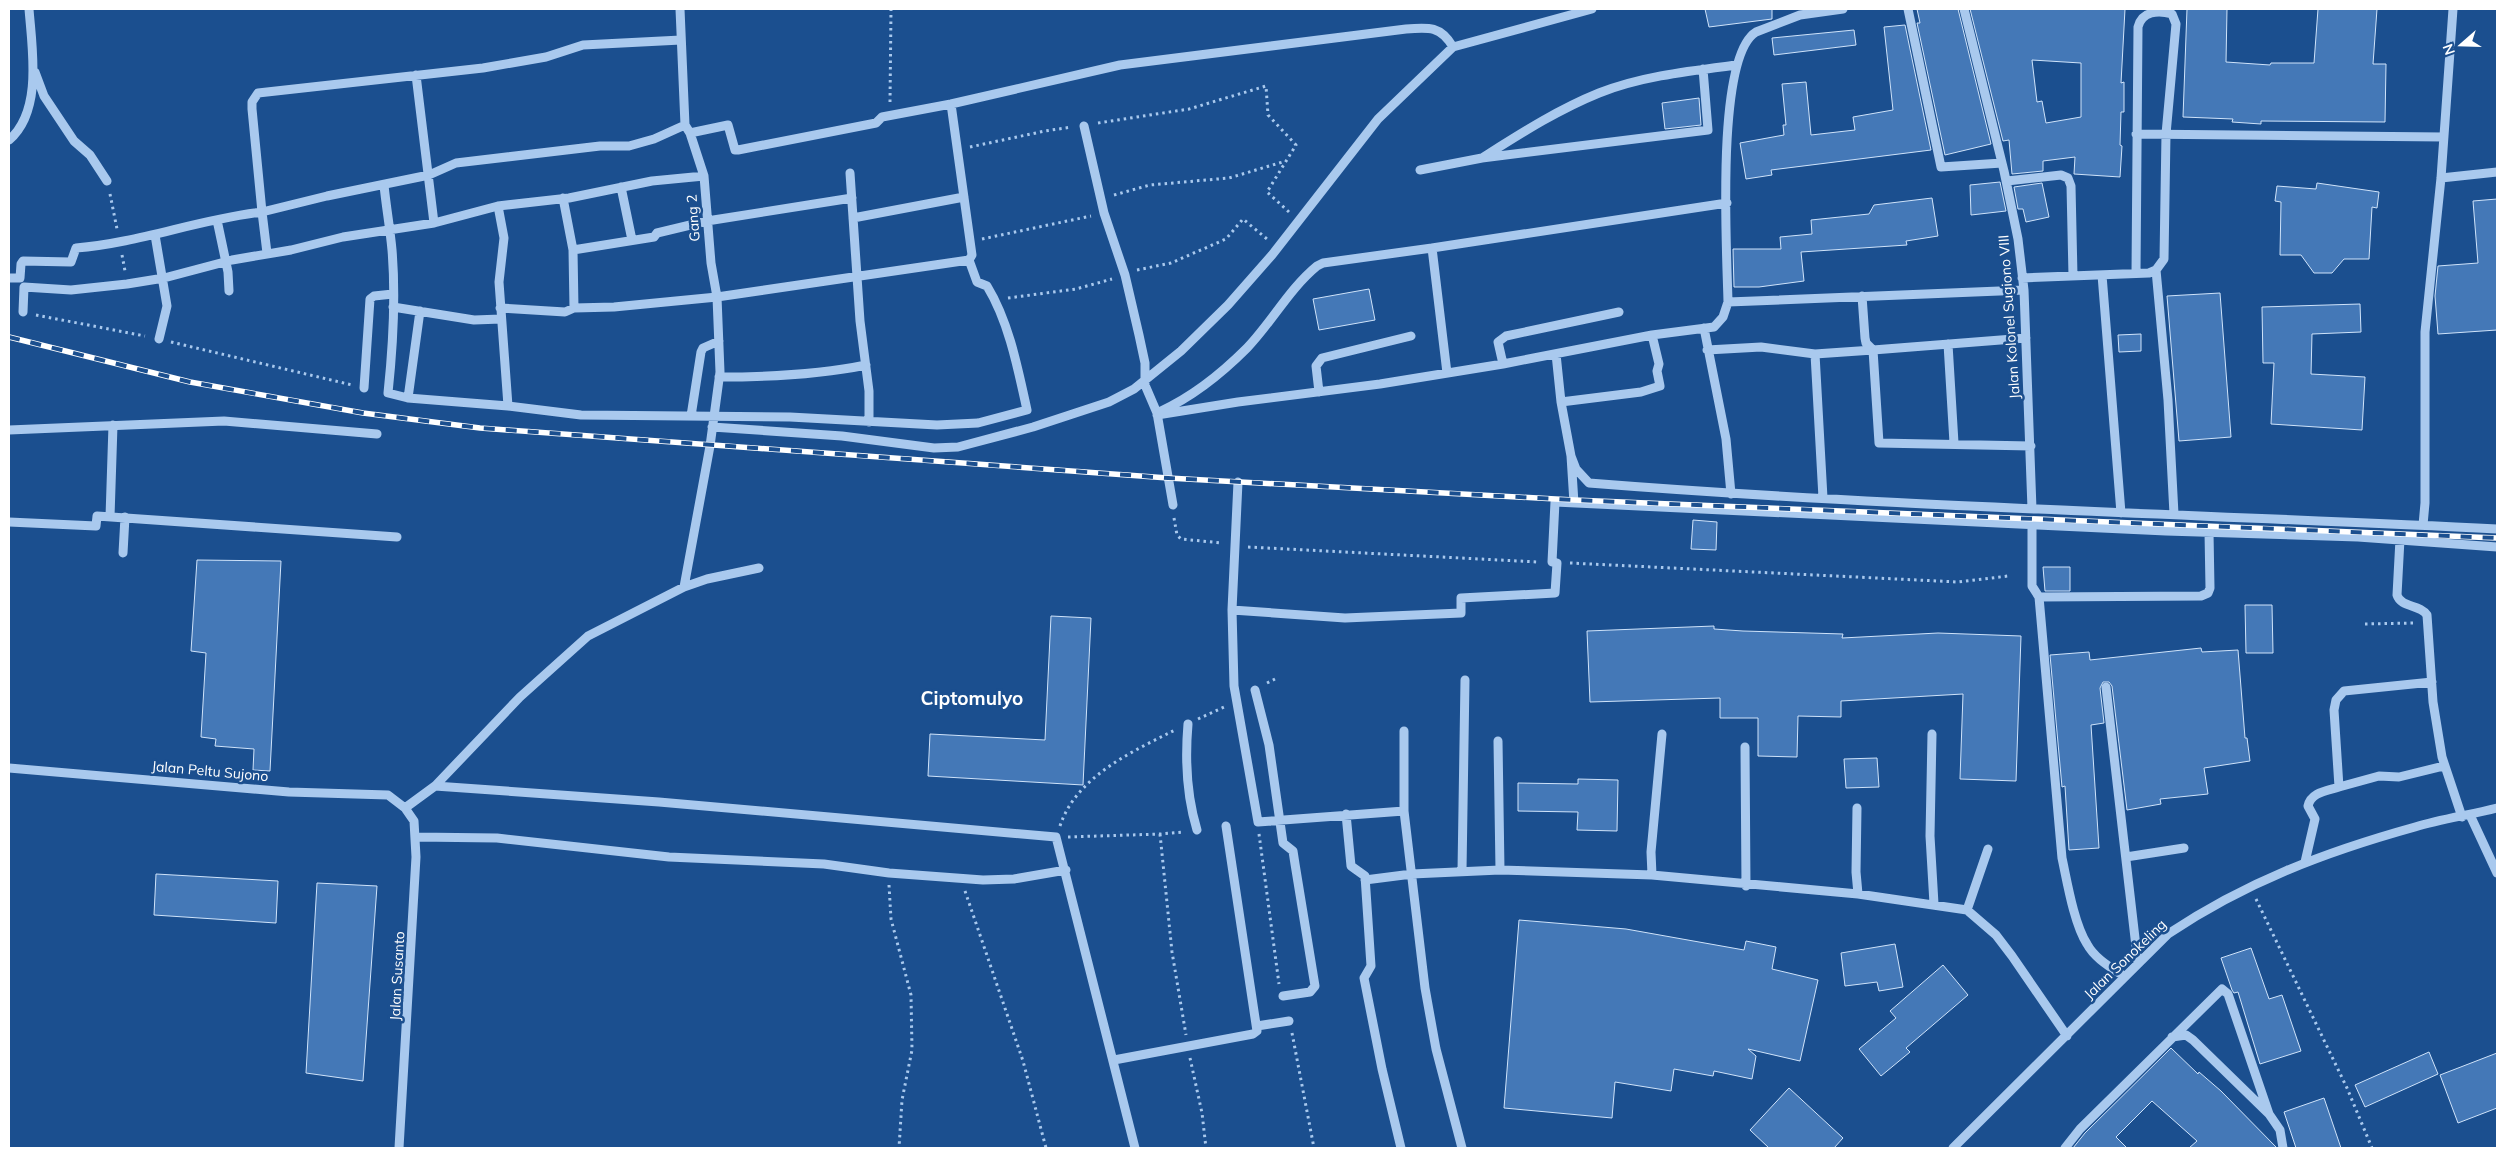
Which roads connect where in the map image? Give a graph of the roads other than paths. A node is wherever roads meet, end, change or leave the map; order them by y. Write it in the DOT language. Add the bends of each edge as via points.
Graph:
graph roads {
  1 [pos="28,9"];
  2 [pos="680,9"];
  3 [pos="1592,9"];
  4 [pos="1843,9"];
  5 [pos="1908,9"];
  6 [pos="1964,9"];
  7 [pos="2453,9"];
  8 [pos="1800,12"];
  9 [pos="681,40"];
  10 [pos="1453,47"];
  11 [pos="1736,65"];
  12 [pos="1703,69"];
  13 [pos="34,71"];
  14 [pos="416,75"];
  15 [pos="951,104"];
  16 [pos="1084,126"];
  17 [pos="688,129"];
  18 [pos="2136,134"];
  19 [pos="2166,134"];
  20 [pos="2444,137"];
  21 [pos="9,140"];
  22 [pos="1482,158"];
  23 [pos="2002,163"];
  24 [pos="1420,170"];
  25 [pos="2497,172"];
  26 [pos="850,173"];
  27 [pos="429,175"];
  28 [pos="704,176"];
  29 [pos="2441,178"];
  30 [pos="107,181"];
  31 [pos="2007,181"];
  32 [pos="384,185"];
  33 [pos="621,187"];
  34 [pos="964,197"];
  35 [pos="563,198"];
  36 [pos="852,198"];
  37 [pos="1727,203"];
  38 [pos="498,206"];
  39 [pos="262,212"];
  40 [pos="853,218"];
  41 [pos="217,220"];
  42 [pos="707,221"];
  43 [pos="434,223"];
  44 [pos="389,229"];
  45 [pos="155,235"];
  46 [pos="632,240"];
  47 [pos="1432,248"];
  48 [pos="574,250"];
  49 [pos="268,253"];
  50 [pos="969,260"];
  51 [pos="226,261"];
  52 [pos="2156,270"];
  53 [pos="2136,273"];
  54 [pos="2102,275"];
  55 [pos="2073,276"];
  56 [pos="858,277"];
  57 [pos="9,278"];
  58 [pos="164,278"];
  59 [pos="2022,278"];
  60 [pos="2024,290"];
  61 [pos="229,291"];
  62 [pos="393,294"];
  63 [pos="1862,296"];
  64 [pos="716,297"];
  65 [pos="1728,302"];
  66 [pos="393,307"];
  67 [pos="500,308"];
  68 [pos="574,308"];
  69 [pos="420,311"];
  70 [pos="23,312"];
  71 [pos="1619,312"];
  72 [pos="501,318"];
  73 [pos="1704,328"];
  74 [pos="1652,335"];
  75 [pos="1411,336"];
  76 [pos="2026,338"];
  77 [pos="160,339"];
  78 [pos="719,341"];
  79 [pos="1948,344"];
  80 [pos="1708,350"];
  81 [pos="1873,350"];
  82 [pos="1556,354"];
  83 [pos="1815,354"];
  84 [pos="1503,364"];
  85 [pos="866,365"];
  86 [pos="1447,373"];
  87 [pos="719,377"];
  88 [pos="1145,380"];
  89 [pos="364,388"];
  90 [pos="1319,392"];
  91 [pos="408,398"];
  92 [pos="1561,402"];
  93 [pos="508,406"];
  94 [pos="1157,414"];
  95 [pos="691,416"];
  96 [pos="713,417"];
  97 [pos="869,422"];
  98 [pos="113,425"];
  99 [pos="712,428"];
  100 [pos="9,430"];
  101 [pos="377,434"];
  102 [pos="1954,443"];
  103 [pos="2031,446"];
  104 [pos="1571,456"];
  105 [pos="1238,482"];
  106 [pos="1731,494"];
  107 [pos="1822,498"];
  108 [pos="1574,504"];
  109 [pos="1173,505"];
  110 [pos="2032,509"];
  111 [pos="2121,513"];
  112 [pos="2174,514"];
  113 [pos="110,516"];
  114 [pos="125,517"];
  115 [pos="9,522"];
  116 [pos="2032,524"];
  117 [pos="2423,526"];
  118 [pos="2497,529"];
  119 [pos="2209,532"];
  120 [pos="397,537"];
  121 [pos="2400,539"];
  122 [pos="2497,547"];
  123 [pos="123,553"];
  124 [pos="760,568"];
  125 [pos="684,587"];
  126 [pos="2039,598"];
  127 [pos="1232,610"];
  128 [pos="1465,680"];
  129 [pos="2432,682"];
  130 [pos="2106,687"];
  131 [pos="1255,690"];
  132 [pos="1188,724"];
  133 [pos="1404,731"];
  134 [pos="1662,734"];
  135 [pos="1932,734"];
  136 [pos="1498,741"];
  137 [pos="1745,747"];
  138 [pos="2444,766"];
  139 [pos="9,768"];
  140 [pos="435,786"];
  141 [pos="2339,787"];
  142 [pos="405,808"];
  143 [pos="1857,808"];
  144 [pos="2497,808"];
  145 [pos="1404,811"];
  146 [pos="1346,814"];
  147 [pos="2466,816"];
  148 [pos="1279,820"];
  149 [pos="1226,826"];
  150 [pos="1197,830"];
  151 [pos="416,837"];
  152 [pos="2184,848"];
  153 [pos="1988,849"];
  154 [pos="2126,857"];
  155 [pos="2305,862"];
  156 [pos="1066,870"];
  157 [pos="1500,870"];
  158 [pos="1462,871"];
  159 [pos="2497,873"];
  160 [pos="1412,874"];
  161 [pos="1652,875"];
  162 [pos="1365,880"];
  163 [pos="1746,886"];
  164 [pos="1858,894"];
  165 [pos="1934,904"];
  166 [pos="1967,910"];
  167 [pos="2138,964"];
  168 [pos="2125,977"];
  169 [pos="1283,996"];
  170 [pos="1289,1021"];
  171 [pos="1257,1026"];
  172 [pos="2066,1036"];
  173 [pos="2169,1038"];
  174 [pos="1114,1060"];
  175 [pos="2269,1114"];
  176 [pos="2281,1146"];
  177 [pos="399,1148"];
  178 [pos="1136,1148"];
  179 [pos="1401,1148"];
  180 [pos="1462,1148"];
  181 [pos="1953,1148"];
  182 [pos="2064,1148"];
  1 -- 13 [label="street"];
  2 -- 9 [label="street, Gang 2"];
  3 -- 10 [label="street"];
  4 -- 8 [label="street"];
  5 -- 23 [label="street" via="1940,167"];
  6 -- 23 [label="street, Jalan Kolonel Sugiono VIII"];
  7 -- 20 [label="street"];
  8 -- 11 [label="street" via="1749,36"];
  9 -- 14 [label="street" via="583,45 537,58"];
  9 -- 17 [label="street, Gang 2"];
  10 -- 15 [label="street" via="1447,36 1439,31 1406,29 1120,64"];
  10 -- 88 [label="street" via="1378,119 1228,305 1182,351"];
  11 -- 12 [label="street"];
  11 -- 37 [label="street" via="1728,107"];
  12 -- 22 [label="street" via="1662,75 1600,93 1547,118"];
  12 -- 22 [label="street" via="1708,130"];
  13 -- 21 [label="street" via="28,107 18,133"];
  13 -- 30 [label="street" via="44,96 74,141 90,155"];
  14 -- 27 [label="street"];
  14 -- 39 [label="street" via="256,95 252,109"];
  15 -- 17 [label="street" via="882,117 876,123 738,150 735,150 728,125"];
  15 -- 34 [label="street"];
  16 -- 88 [label="street" via="1104,213 1125,274 1145,363"];
  17 -- 27 [label="street" via="629,146 600,146 456,163"];
  17 -- 28 [label="street, Gang 2"];
  18 -- 19 [label="street"];
  18 -- 19 [label="street" via="2138,27 2144,16 2158,10 2172,14 2176,24"];
  18 -- 53 [label="street"];
  19 -- 20 [label="street"];
  19 -- 52 [label="street" via="2164,259"];
  20 -- 29 [label="street"];
  22 -- 24 [label="street"];
  23 -- 31 [label="street, Jalan Kolonel Sugiono VIII"];
  25 -- 29 [label="street"];
  26 -- 36 [label="street"];
  27 -- 32 [label="street"];
  27 -- 43 [label="street"];
  28 -- 33 [label="street"];
  28 -- 42 [label="street, Gang 2"];
  29 -- 117 [label="street" via="2425,332"];
  31 -- 55 [label="street" via="2061,175 2068,178 2071,186"];
  31 -- 59 [label="street, Jalan Kolonel Sugiono VIII"];
  32 -- 39 [label="street"];
  32 -- 44 [label="street"];
  33 -- 35 [label="street"];
  33 -- 46 [label="street"];
  34 -- 40 [label="street"];
  34 -- 50 [label="street" via="972,255"];
  35 -- 38 [label="street"];
  35 -- 48 [label="street"];
  36 -- 40 [label="street"];
  36 -- 42 [label="street"];
  37 -- 47 [label="street"];
  37 -- 65 [label="street"];
  38 -- 43 [label="street"];
  38 -- 67 [label="street" via="504,238"];
  39 -- 41 [label="street"];
  39 -- 49 [label="street"];
  40 -- 56 [label="street"];
  41 -- 45 [label="street"];
  41 -- 51 [label="street"];
  42 -- 46 [label="street"];
  42 -- 64 [label="street, Gang 2"];
  43 -- 44 [label="street"];
  44 -- 49 [label="street"];
  44 -- 62 [label="street"];
  45 -- 57 [label="street" via="76,248 71,262 23,262 20,278"];
  45 -- 58 [label="street"];
  46 -- 48 [label="street"];
  47 -- 86 [label="street"];
  47 -- 94 [label="street" via="1324,262 1317,266 1283,301 1248,348 1203,388"];
  48 -- 68 [label="street"];
  49 -- 51 [label="street"];
  50 -- 56 [label="street"];
  50 -- 97 [label="street" via="977,282 987,286 996,302 1009,338 1027,410 978,423"];
  51 -- 58 [label="street"];
  51 -- 61 [label="street"];
  52 -- 53 [label="street"];
  52 -- 112 [label="street"];
  53 -- 54 [label="street"];
  54 -- 55 [label="street"];
  54 -- 111 [label="street"];
  55 -- 59 [label="street"];
  56 -- 64 [label="street"];
  56 -- 85 [label="street"];
  58 -- 70 [label="street" via="71,290 24,287"];
  58 -- 77 [label="street" via="167,306"];
  59 -- 60 [label="street, Jalan Kolonel Sugiono VIII"];
  60 -- 63 [label="street"];
  60 -- 76 [label="street, Jalan Kolonel Sugiono VIII"];
  62 -- 66 [label="street"];
  62 -- 89 [label="street" via="370,299"];
  63 -- 65 [label="street"];
  63 -- 81 [label="street" via="1864,338"];
  64 -- 68 [label="street"];
  64 -- 78 [label="street, Gang 2"];
  65 -- 73 [label="street" via="1720,322 1714,327"];
  66 -- 69 [label="street"];
  66 -- 91 [label="street" via="388,393"];
  67 -- 68 [label="street" via="565,312"];
  67 -- 72 [label="street"];
  69 -- 72 [label="street" via="474,320"];
  69 -- 91 [label="street"];
  71 -- 84 [label="street" via="1506,336 1498,342"];
  72 -- 93 [label="street"];
  73 -- 74 [label="street"];
  73 -- 80 [label="street"];
  74 -- 82 [label="street"];
  74 -- 92 [label="street" via="1660,386 1641,392"];
  75 -- 90 [label="street" via="1322,358 1316,366"];
  76 -- 79 [label="street"];
  76 -- 103 [label="street, Jalan Kolonel Sugiono VIII"];
  78 -- 87 [label="street, Gang 2"];
  78 -- 95 [label="street" via="700,352"];
  79 -- 81 [label="street"];
  79 -- 102 [label="street"];
  80 -- 83 [label="street" via="1761,347"];
  80 -- 106 [label="street" via="1726,438"];
  81 -- 83 [label="street"];
  81 -- 102 [label="street" via="1879,443"];
  82 -- 84 [label="street"];
  82 -- 92 [label="street"];
  83 -- 107 [label="street"];
  84 -- 86 [label="street"];
  85 -- 87 [label="street" via="840,371 776,377"];
  85 -- 97 [label="street"];
  86 -- 90 [label="street"];
  87 -- 96 [label="street, Gang 2"];
  88 -- 94 [label="street"];
  88 -- 99 [label="street" via="1109,402 1034,427 958,447 934,448 842,436"];
  90 -- 94 [label="street"];
  91 -- 93 [label="street"];
  92 -- 104 [label="street"];
  93 -- 95 [label="street" via="581,415"];
  94 -- 109 [label="street"];
  95 -- 96 [label="street"];
  96 -- 97 [label="street"];
  96 -- 99 [label="street, Gang 2"];
  98 -- 100 [label="street"];
  98 -- 101 [label="street" via="224,421"];
  98 -- 113 [label="street"];
  99 -- 125 [label="street, Gang 2"];
  102 -- 103 [label="street"];
  103 -- 110 [label="street, Jalan Kolonel Sugiono VIII"];
  104 -- 106 [label="street" via="1589,483"];
  104 -- 108 [label="street"];
  105 -- 127 [label="street"];
  106 -- 107 [label="street"];
  107 -- 110 [label="street"];
  108 -- 116 [label="street"];
  108 -- 127 [label="street" via="1555,502 1555,593 1461,598 1461,613 1345,618"];
  110 -- 111 [label="street"];
  111 -- 112 [label="street"];
  112 -- 117 [label="street"];
  113 -- 114 [label="street"];
  113 -- 115 [label="street" via="97,516 96,526"];
  114 -- 120 [label="street"];
  114 -- 123 [label="street"];
  116 -- 119 [label="street"];
  116 -- 126 [label="street" via="2032,586"];
  117 -- 118 [label="street"];
  119 -- 121 [label="street"];
  119 -- 126 [label="street" via="2210,588 2201,596"];
  121 -- 122 [label="street"];
  121 -- 129 [label="street" via="2398,600 2425,611"];
  124 -- 125 [label="street"];
  125 -- 140 [label="street" via="604,627 573,649 507,709"];
  126 -- 168 [label="street" via="2062,858 2086,944 2098,958"];
  127 -- 148 [label="street" via="1236,702 1258,822"];
  128 -- 158 [label="street"];
  129 -- 138 [label="street"];
  129 -- 141 [label="street" via="2344,691 2336,700"];
  130 -- 154 [label="street"];
  131 -- 148 [label="street" via="1270,745"];
  132 -- 150 [label="street" via="1188,768"];
  133 -- 145 [label="street"];
  134 -- 161 [label="street" via="1651,852"];
  135 -- 165 [label="street" via="1930,836"];
  136 -- 157 [label="street"];
  137 -- 163 [label="street"];
  138 -- 141 [label="street" via="2399,777 2379,776"];
  138 -- 147 [label="street"];
  139 -- 142 [label="street, Jalan Peltu Sujono" via="288,792 373,793 388,795"];
  140 -- 142 [label="street"];
  140 -- 156 [label="street" via="1056,837"];
  141 -- 155 [label="street" via="2314,795 2309,801 2308,806 2315,819"];
  142 -- 151 [label="street, Jalan Susanto" via="414,821"];
  143 -- 164 [label="street"];
  144 -- 147 [label="street, Jalan Sonokeling"];
  145 -- 146 [label="street"];
  145 -- 160 [label="street"];
  146 -- 148 [label="street"];
  146 -- 162 [label="street" via="1351,866 1365,876"];
  147 -- 155 [label="street, Jalan Sonokeling" via="2417,826"];
  147 -- 159 [label="street"];
  148 -- 169 [label="street" via="1283,843 1293,851 1315,986 1310,992"];
  149 -- 171 [label="street"];
  151 -- 156 [label="street" via="497,838 669,857 824,864 957,878 1014,878"];
  151 -- 177 [label="street, Jalan Susanto"];
  152 -- 154 [label="street"];
  153 -- 166 [label="street"];
  154 -- 167 [label="street"];
  155 -- 167 [label="street, Jalan Sonokeling" via="2205,909 2168,934"];
  156 -- 174 [label="street"];
  157 -- 158 [label="street"];
  157 -- 161 [label="street"];
  158 -- 160 [label="street"];
  160 -- 162 [label="street"];
  160 -- 180 [label="street" via="1425,988 1436,1049"];
  161 -- 163 [label="street"];
  162 -- 179 [label="street" via="1371,966 1364,978"];
  163 -- 164 [label="street"];
  164 -- 165 [label="street"];
  165 -- 166 [label="street"];
  166 -- 172 [label="street" via="2007,949"];
  167 -- 168 [label="street, Jalan Sonokeling"];
  168 -- 172 [label="street, Jalan Sonokeling"];
  170 -- 171 [label="street"];
  171 -- 174 [label="street" via="1253,1034"];
  172 -- 181 [label="street, Jalan Sonokeling"];
  173 -- 175 [label="street" via="2186,1035 2193,1040"];
  173 -- 175 [label="street" via="2219,990 2225,989"];
  173 -- 182 [label="street"];
  174 -- 178 [label="street"];
  175 -- 176 [label="street" via="2280,1130"];
}
